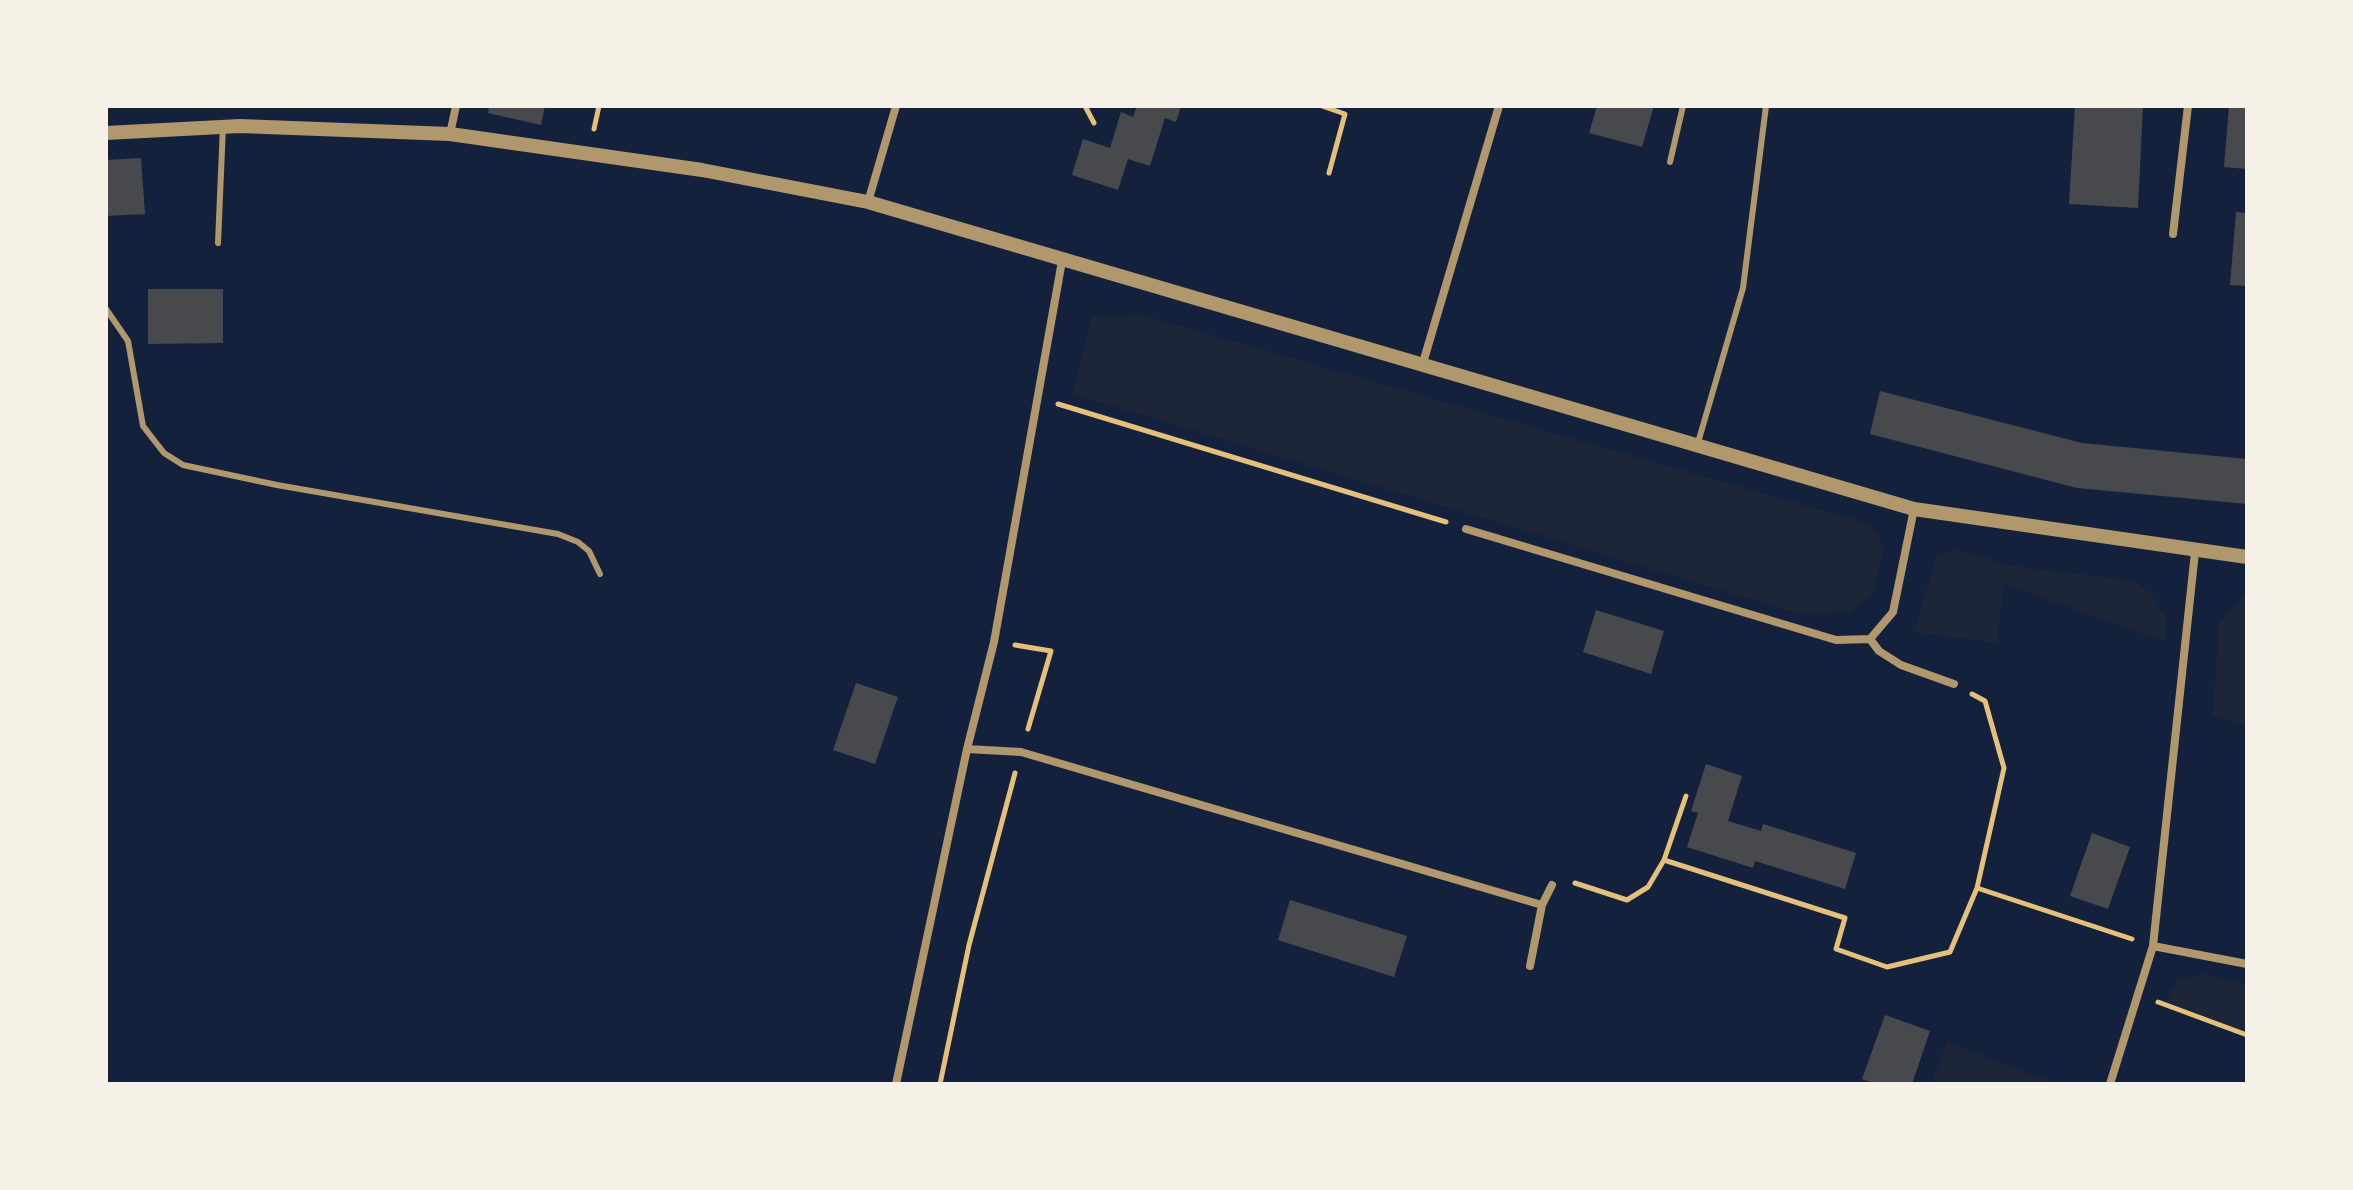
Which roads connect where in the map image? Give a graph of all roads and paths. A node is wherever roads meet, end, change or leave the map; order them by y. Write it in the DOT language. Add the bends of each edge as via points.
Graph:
graph roads {
  1 [pos="456,106"];
  2 [pos="896,106"];
  3 [pos="1085,106"];
  4 [pos="1322,106"];
  5 [pos="1499,106"];
  6 [pos="1683,106"];
  7 [pos="1766,106"];
  8 [pos="2188,106"];
  9 [pos="1094,123"];
  10 [pos="223,126"];
  11 [pos="106,133"];
  12 [pos="450,134"];
  13 [pos="1670,162"];
  14 [pos="1329,173"];
  15 [pos="868,202"];
  16 [pos="2173,234"];
  17 [pos="218,243"];
  18 [pos="1062,261"];
  19 [pos="106,309"];
  20 [pos="1422,367"];
  21 [pos="1038,398"];
  22 [pos="1697,446"];
  23 [pos="1914,509"];
  24 [pos="1466,529"];
  25 [pos="2195,552"];
  26 [pos="2247,557"];
  27 [pos="600,574"];
  28 [pos="1870,639"];
  29 [pos="994,642"];
  30 [pos="1954,684"];
  31 [pos="967,749"];
  32 [pos="1021,752"];
  33 [pos="1686,796"];
  34 [pos="1664,860"];
  35 [pos="1552,885"];
  36 [pos="1977,888"];
  37 [pos="1542,905"];
  38 [pos="2153,946"];
  39 [pos="2247,964"];
  40 [pos="1530,966"];
  41 [pos="2138,994"];
  42 [pos="2247,1035"];
  43 [pos="896,1084"];
  44 [pos="940,1084"];
  45 [pos="2110,1084"];
  1 -- 12 [label="street"];
  2 -- 15 [label="street"];
  3 -- 9 [label="path"];
  4 -- 14 [label="path" via="1345,114"];
  5 -- 20 [label="street"];
  6 -- 13 [label="lane"];
  7 -- 22 [label="lane" via="1743,288"];
  8 -- 16 [label="street"];
  10 -- 11 [label="street"];
  10 -- 12 [label="street"];
  10 -- 17 [label="lane"];
  12 -- 15 [label="street" via="702,170"];
  15 -- 18 [label="street"];
  18 -- 20 [label="street"];
  18 -- 21 [label="street"];
  19 -- 27 [label="lane" via="128,341 143,426 164,453 183,465 558,534 589,551"];
  20 -- 22 [label="street"];
  21 -- 24 [label="path"];
  21 -- 29 [label="street"];
  22 -- 23 [label="street"];
  23 -- 25 [label="street"];
  23 -- 28 [label="street" via="1893,612"];
  24 -- 28 [label="street" via="1836,640"];
  25 -- 26 [label="street"];
  25 -- 38 [label="street"];
  28 -- 30 [label="street" via="1901,665"];
  29 -- 31 [label="street"];
  29 -- 32 [label="path" via="1051,651"];
  30 -- 36 [label="path" via="1985,701 2004,768"];
  31 -- 32 [label="street"];
  31 -- 43 [label="street"];
  32 -- 37 [label="street"];
  32 -- 44 [label="path" via="969,945"];
  33 -- 34 [label="path"];
  34 -- 35 [label="path" via="1648,887 1627,900 1569,881"];
  34 -- 36 [label="path" via="1845,918 1836,949 1887,967 1950,952"];
  35 -- 37 [label="street"];
  36 -- 38 [label="path"];
  37 -- 40 [label="street"];
  38 -- 39 [label="street"];
  38 -- 41 [label="street"];
  41 -- 42 [label="path"];
  41 -- 45 [label="street"];
}
